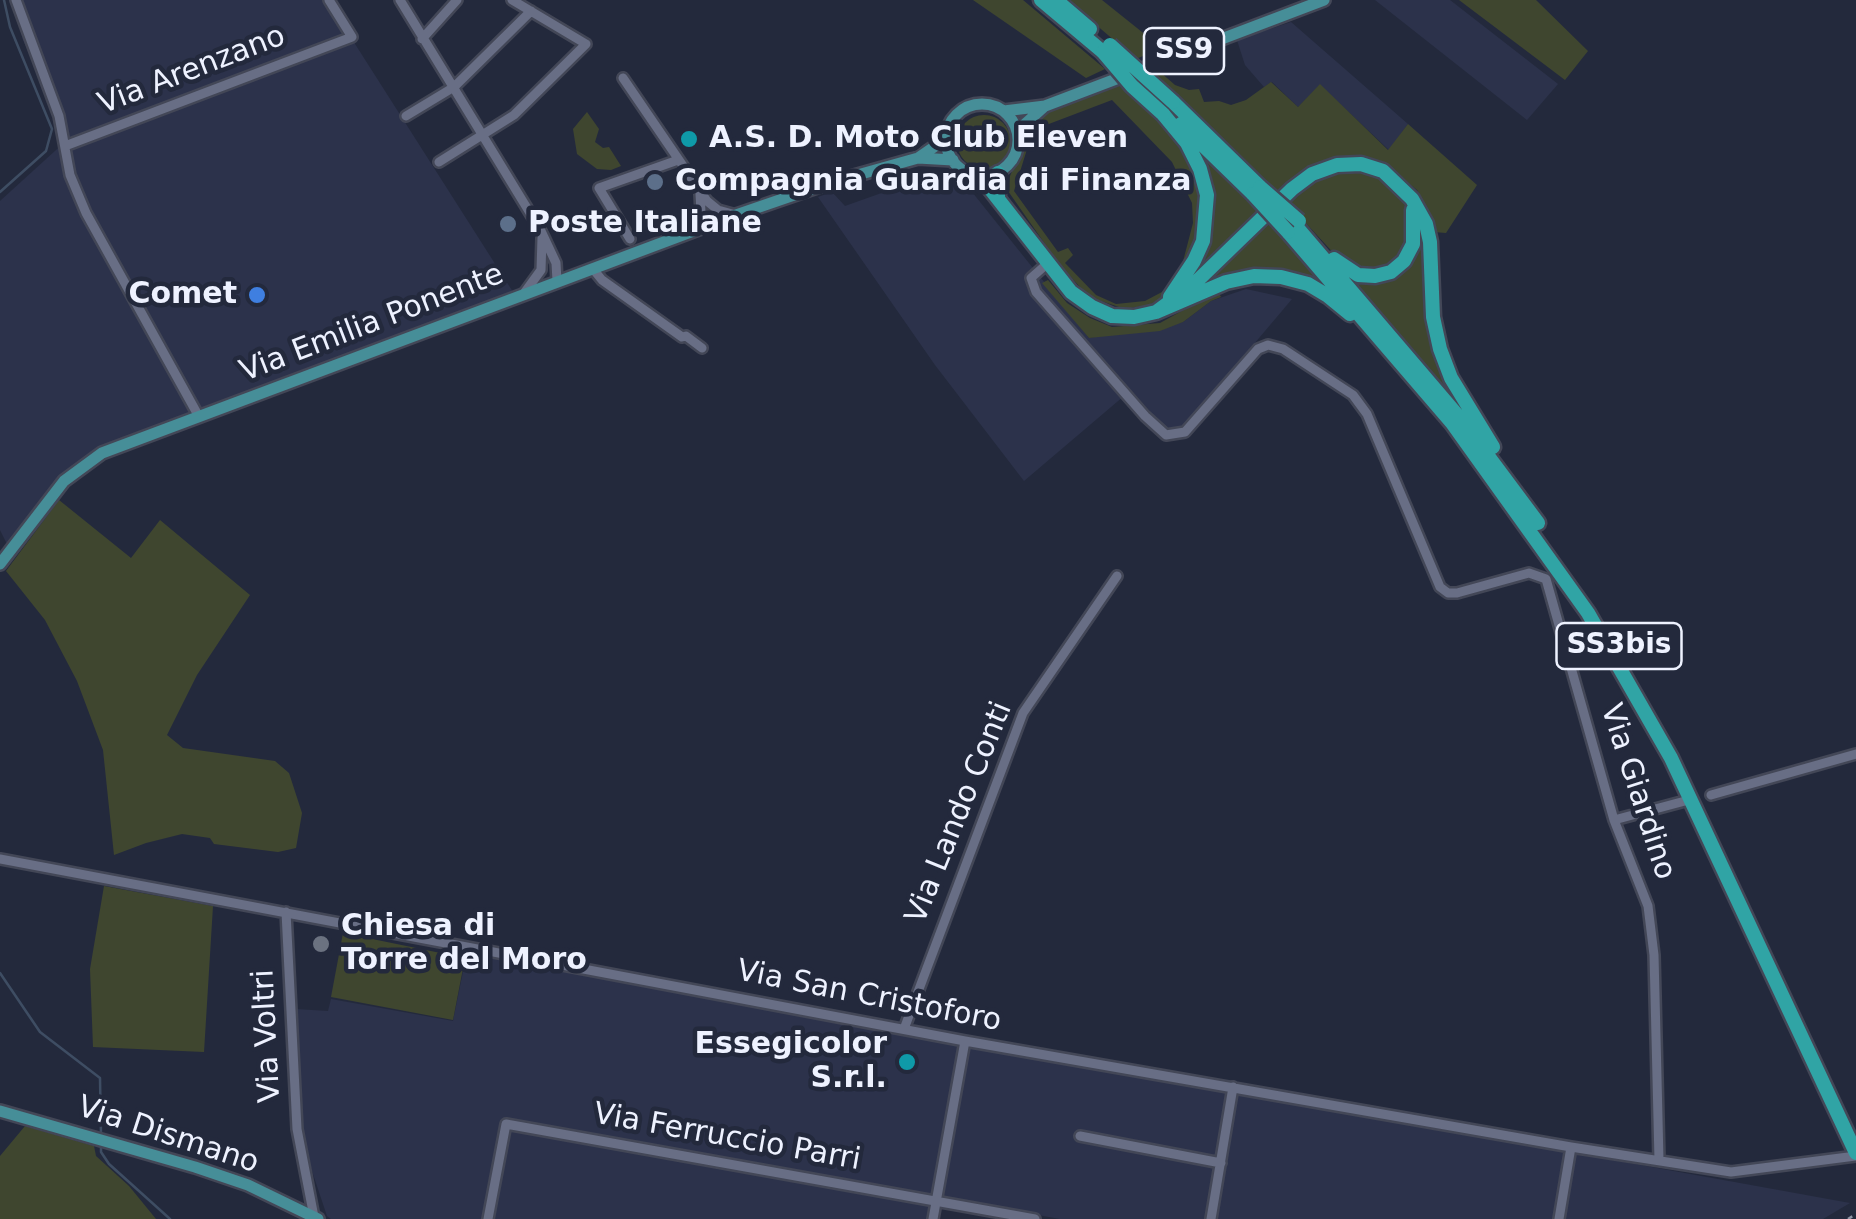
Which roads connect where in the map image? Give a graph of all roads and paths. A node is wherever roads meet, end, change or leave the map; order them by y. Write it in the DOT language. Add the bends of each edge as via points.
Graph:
graph roads {
  1 [pos="16,0"];
  2 [pos="328,0"];
  3 [pos="400,0"];
  4 [pos="457,0"];
  5 [pos="512,0"];
  6 [pos="1041,0"];
  7 [pos="1056,0"];
  8 [pos="1324,0"];
  9 [pos="531,12"];
  10 [pos="422,39"];
  11 [pos="1106,49"];
  12 [pos="623,78"];
  13 [pos="454,86"];
  14 [pos="1046,106"];
  15 [pos="1167,108"];
  16 [pos="1004,112"];
  17 [pos="406,116"];
  18 [pos="1017,131"];
  19 [pos="484,134"];
  20 [pos="947,138"];
  21 [pos="65,146"];
  22 [pos="918,158"];
  23 [pos="678,160"];
  24 [pos="953,160"];
  25 [pos="439,162"];
  26 [pos="998,173"];
  27 [pos="980,176"];
  28 [pos="703,199"];
  29 [pos="998,199"];
  30 [pos="1412,199"];
  31 [pos="736,215"];
  32 [pos="713,223"];
  33 [pos="1294,226"];
  34 [pos="541,230"];
  35 [pos="690,232"];
  36 [pos="630,239"];
  37 [pos="556,263"];
  38 [pos="1048,263"];
  39 [pos="542,265"];
  40 [pos="593,269"];
  41 [pos="576,274"];
  42 [pos="556,282"];
  43 [pos="522,294"];
  44 [pos="1156,312"];
  45 [pos="702,348"];
  46 [pos="1405,366"];
  47 [pos="198,415"];
  48 [pos="1518,495"];
  49 [pos="0,564"];
  50 [pos="1117,576"];
  51 [pos="1856,754"];
  52 [pos="1711,795"];
  53 [pos="1685,801"];
  54 [pos="1614,820"];
  55 [pos="0,859"];
  56 [pos="286,912"];
  57 [pos="904,1029"];
  58 [pos="965,1041"];
  59 [pos="1233,1087"];
  60 [pos="0,1110"];
  61 [pos="1850,1127"];
  62 [pos="1080,1136"];
  63 [pos="1571,1148"];
  64 [pos="1856,1155"];
  65 [pos="1659,1160"];
  66 [pos="1220,1163"];
  67 [pos="936,1202"];
  68 [pos="316,1218"];
  69 [pos="488,1219"];
  70 [pos="933,1219"];
  71 [pos="1035,1219"];
  72 [pos="1211,1219"];
  73 [pos="1559,1219"];
  1 -- 21 [label="street"];
  2 -- 21 [label="street, Via Arenzano" via="352,37"];
  3 -- 10 [label="street"];
  4 -- 10 [label="street"];
  5 -- 9 [label="street"];
  6 -- 11 [label="highway"];
  7 -- 11 [label="highway"];
  8 -- 14 [label="main road, SS9"];
  9 -- 13 [label="street"];
  9 -- 19 [label="street" via="586,44 527,103"];
  10 -- 13 [label="street"];
  11 -- 15 [label="highway, bridge" via="1132,86"];
  12 -- 23 [label="street"];
  13 -- 17 [label="street"];
  13 -- 19 [label="street"];
  14 -- 16 [label="main road, SS9"];
  14 -- 18 [label="main road, SS9"];
  15 -- 33 [label="highway, SS3bis, bridge"];
  15 -- 44 [label="highway" via="1200,169 1207,219 1194,261"];
  16 -- 18 [label="main road"];
  16 -- 20 [label="main road" via="985,104 967,108"];
  18 -- 26 [label="main road" via="1015,156"];
  19 -- 25 [label="street"];
  19 -- 34 [label="street"];
  20 -- 22 [label="main road, Via Emilia Ponente"];
  20 -- 24 [label="main road"];
  21 -- 47 [label="street" via="86,212"];
  22 -- 24 [label="main road, Via Emilia Ponente"];
  22 -- 31 [label="main road, Via Emilia Ponente"];
  23 -- 28 [label="street"];
  23 -- 36 [label="street" via="599,188"];
  24 -- 27 [label="main road"];
  26 -- 27 [label="main road"];
  26 -- 29 [label="highway"];
  27 -- 29 [label="highway"];
  28 -- 31 [label="street"];
  28 -- 32 [label="street"];
  28 -- 35 [label="street"];
  29 -- 38 [label="highway"];
  30 -- 33 [label="highway" via="1413,244 1390,272 1375,276 1337,262"];
  30 -- 44 [label="highway" via="1383,171 1362,164 1312,174"];
  30 -- 48 [label="highway" via="1430,242 1440,349"];
  31 -- 32 [label="main road, Via Emilia Ponente"];
  32 -- 35 [label="main road, Via Emilia Ponente"];
  33 -- 46 [label="highway, SS3bis"];
  33 -- 48 [label="highway, SS3bis" via="1413,360"];
  34 -- 37 [label="street"];
  34 -- 39 [label="street"];
  35 -- 40 [label="main road, Via Emilia Ponente"];
  37 -- 41 [label="street"];
  37 -- 42 [label="street"];
  38 -- 44 [label="highway" via="1092,308 1112,316"];
  38 -- 54 [label="street, Via Giardino" via="1031,278 1036,292 1166,435 1184,432 1258,349 1283,349 1352,396 1367,414 1440,587 1457,593 1529,573 1546,579"];
  39 -- 42 [label="street"];
  39 -- 43 [label="street"];
  40 -- 41 [label="main road, Via Emilia Ponente"];
  40 -- 45 [label="street"];
  41 -- 42 [label="main road, Via Emilia Ponente"];
  42 -- 43 [label="main road, Via Emilia Ponente"];
  43 -- 47 [label="main road, Via Emilia Ponente"];
  44 -- 46 [label="highway" via="1226,282 1282,276 1328,296"];
  46 -- 61 [label="highway, SS3bis" via="1510,501 1624,672"];
  47 -- 49 [label="main road, Via Emilia Ponente" via="85,463"];
  48 -- 61 [label="highway, SS3bis" via="1596,608 1680,754"];
  50 -- 57 [label="street, Via Lando Conti" via="1023,713"];
  51 -- 52 [label="street"];
  53 -- 54 [label="street"];
  54 -- 65 [label="street, Via Giardino" via="1648,906"];
  55 -- 56 [label="street, Via San Cristoforo"];
  56 -- 57 [label="street, Via San Cristoforo"];
  56 -- 68 [label="street, Via Voltri" via="297,1129"];
  57 -- 58 [label="street, Via San Cristoforo"];
  58 -- 59 [label="street, Via San Cristoforo"];
  58 -- 67 [label="street"];
  59 -- 63 [label="street, Via San Cristoforo"];
  59 -- 66 [label="street"];
  60 -- 68 [label="main road, Via Dismano" via="248,1185"];
  61 -- 64 [label="highway, SS3bis"];
  62 -- 66 [label="street"];
  63 -- 65 [label="street, Via San Cristoforo"];
  63 -- 73 [label="street"];
  64 -- 65 [label="street, Via San Cristoforo" via="1730,1172"];
  66 -- 72 [label="street"];
  67 -- 69 [label="street, Via Ferruccio Parri" via="506,1124"];
  67 -- 70 [label="street"];
  67 -- 71 [label="street, Via Ferruccio Parri"];
}
